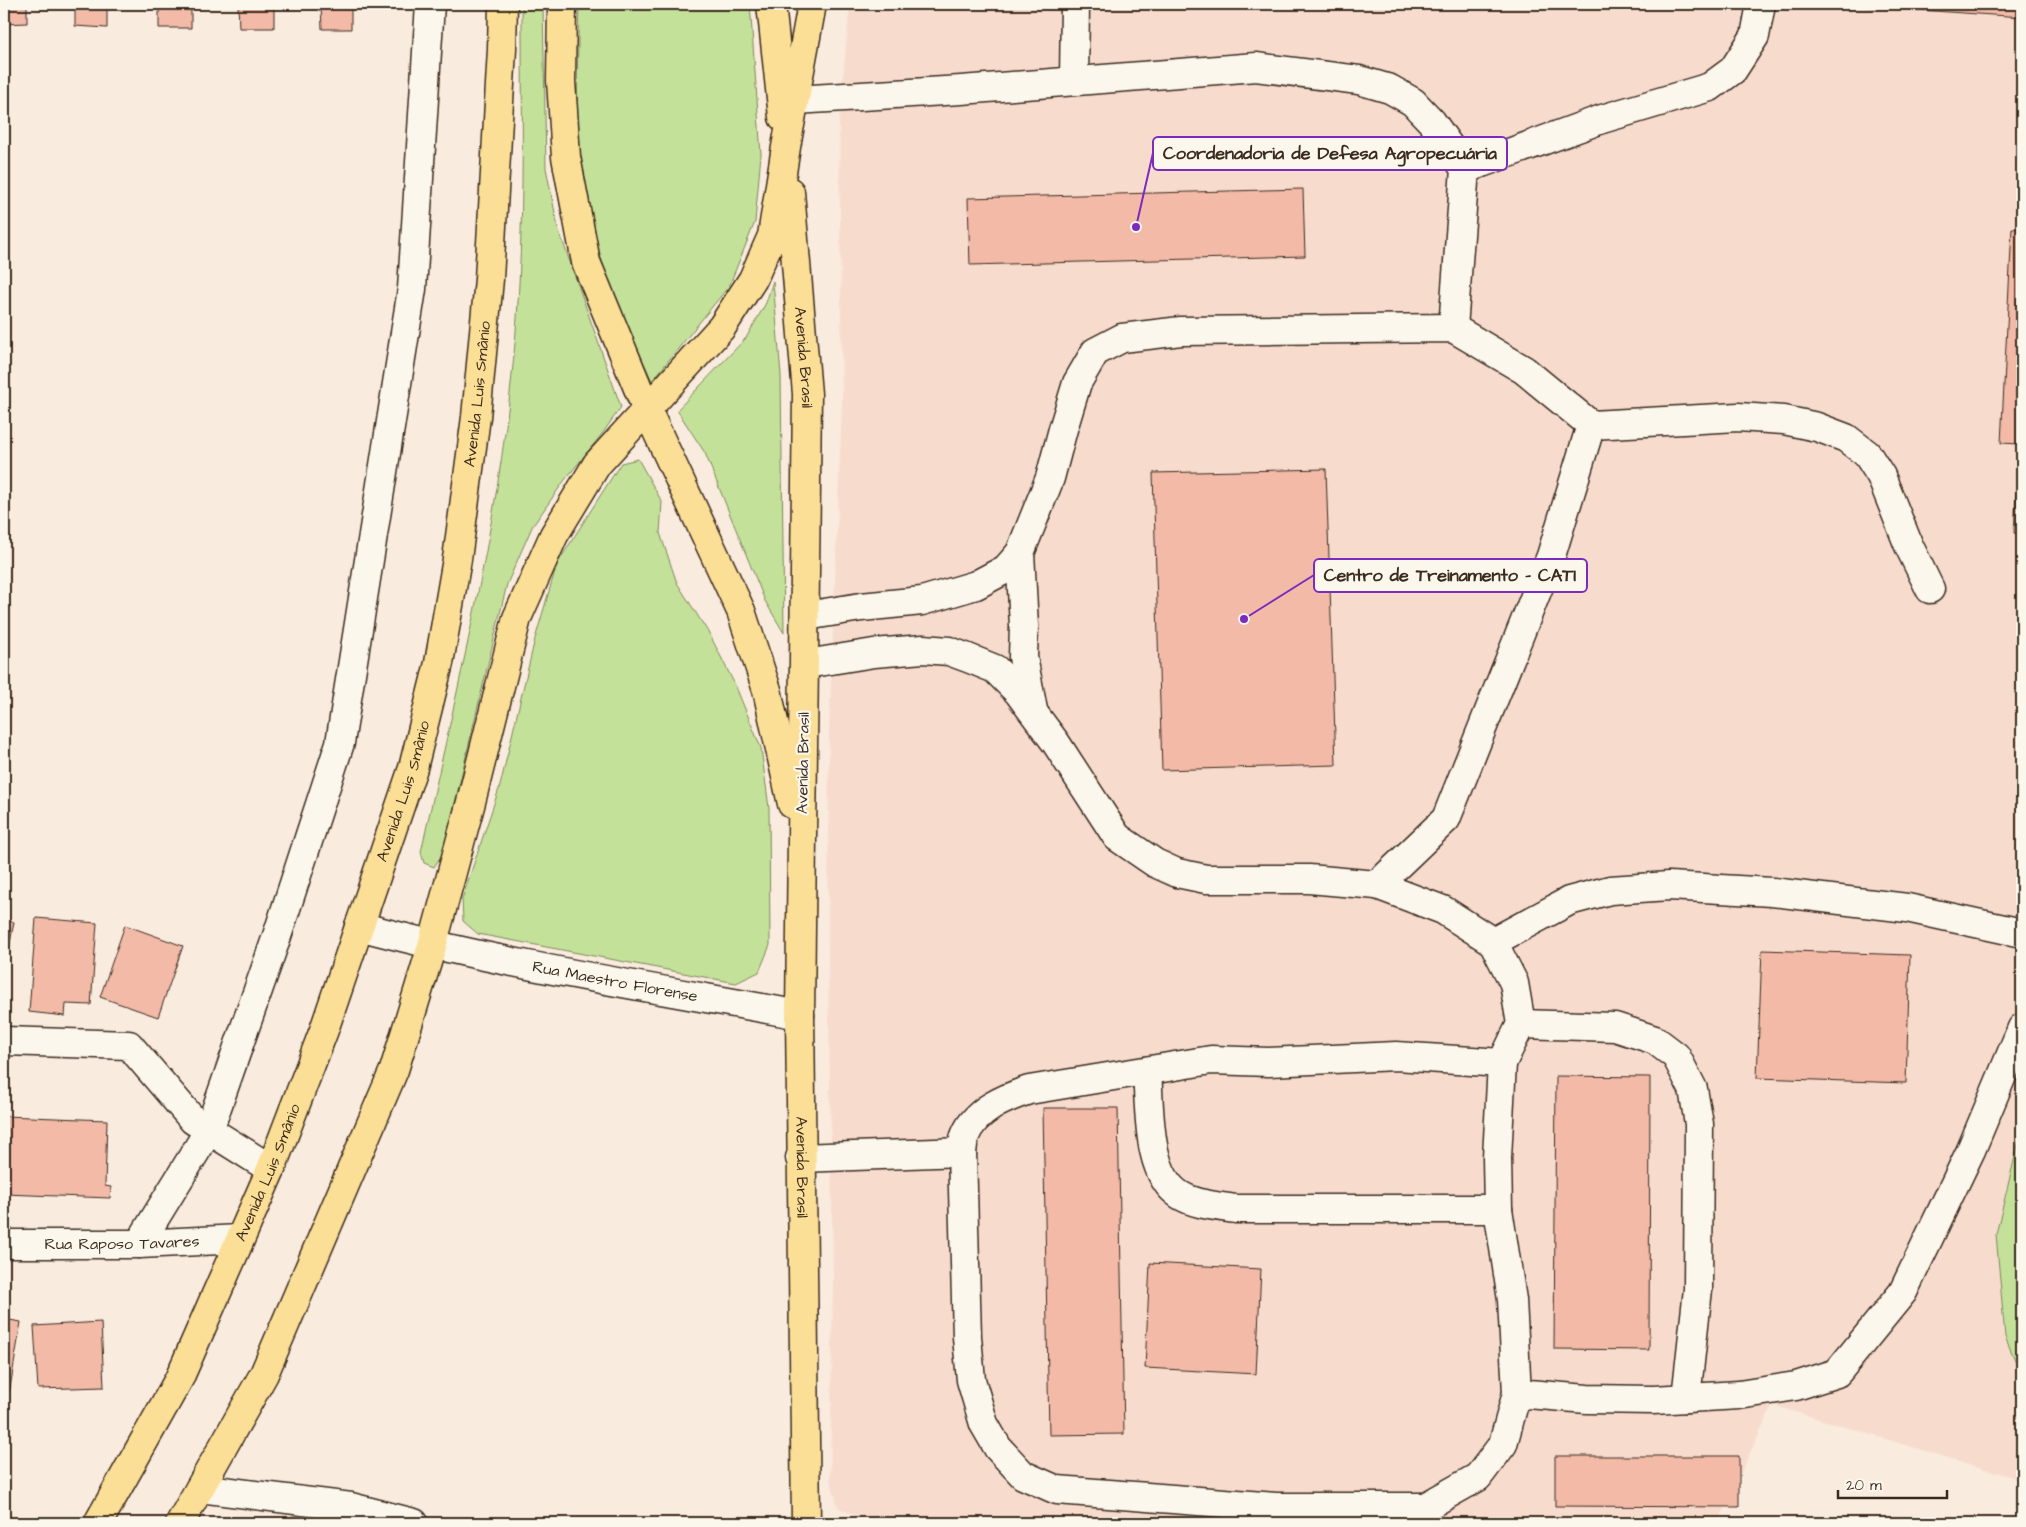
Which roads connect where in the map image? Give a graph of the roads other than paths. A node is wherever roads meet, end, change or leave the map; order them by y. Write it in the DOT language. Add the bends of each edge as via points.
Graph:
graph roads {
  1 [pos="430,4"];
  2 [pos="503,4"];
  3 [pos="562,4"];
  4 [pos="771,4"];
  5 [pos="812,4"];
  6 [pos="1075,4"];
  7 [pos="1761,4"];
  8 [pos="1074,81"];
  9 [pos="795,100"];
  10 [pos="786,147"];
  11 [pos="1465,169"];
  12 [pos="1453,328"];
  13 [pos="647,410"];
  14 [pos="1591,425"];
  15 [pos="1020,553"];
  16 [pos="1930,589"];
  17 [pos="806,616"];
  18 [pos="806,664"];
  19 [pos="1034,714"];
  20 [pos="801,852"];
  21 [pos="1377,885"];
  22 [pos="359,926"];
  23 [pos="2022,933"];
  24 [pos="1493,942"];
  25 [pos="432,946"];
  26 [pos="800,1015"];
  27 [pos="1521,1024"];
  28 [pos="2022,1028"];
  29 [pos="4,1041"];
  30 [pos="1502,1062"];
  31 [pos="1147,1072"];
  32 [pos="209,1130"];
  33 [pos="962,1152"];
  34 [pos="800,1158"];
  35 [pos="271,1169"];
  36 [pos="1498,1209"];
  37 [pos="240,1239"];
  38 [pos="4,1244"];
  39 [pos="139,1244"];
  40 [pos="1518,1394"];
  41 [pos="1686,1398"];
  42 [pos="200,1488"];
  43 [pos="98,1523"];
  44 [pos="180,1523"];
  45 [pos="414,1523"];
  46 [pos="806,1523"];
  1 -- 32 [label="street" via="412,290 340,743"];
  2 -- 22 [label="main road, Avenida Luis Smânio" via="489,279 476,417 457,559 439,663 413,768"];
  3 -- 13 [label="main road" via="561,82 566,157 586,262"];
  4 -- 10 [label="main road, Avenida Brasil"];
  5 -- 9 [label="main road"];
  6 -- 8 [label="street"];
  7 -- 11 [label="street" via="1754,36 1733,70 1710,87 1602,119"];
  8 -- 9 [label="street"];
  8 -- 11 [label="street" via="1256,66 1359,80 1390,89 1413,102 1432,122"];
  9 -- 10 [label="main road"];
  10 -- 13 [label="main road" via="772,236 753,279 722,327"];
  10 -- 17 [label="main road, Avenida Brasil" via="807,394"];
  11 -- 12 [label="street"];
  12 -- 14 [label="street" via="1524,370"];
  12 -- 15 [label="street" via="1181,331 1122,338 1095,352 1078,383 1050,478"];
  13 -- 20 [label="main road" via="741,611 767,690"];
  13 -- 25 [label="main road" via="598,464 554,535 517,618"];
  14 -- 16 [label="street" via="1738,417 1784,420 1846,438 1867,454 1881,476"];
  14 -- 21 [label="street" via="1551,556 1446,819"];
  15 -- 17 [label="street" via="1006,570 954,593 922,601 861,606"];
  15 -- 19 [label="street" via="1023,656"];
  17 -- 18 [label="main road, Avenida Brasil"];
  18 -- 19 [label="street" via="874,653 923,649 949,651 994,669 1018,692"];
  18 -- 20 [label="main road, Avenida Brasil"];
  19 -- 21 [label="street" via="1117,837 1155,863 1206,878 1309,879"];
  20 -- 26 [label="main road, Avenida Brasil"];
  21 -- 24 [label="street" via="1443,910"];
  22 -- 25 [label="street, Rua Maestro Florense"];
  22 -- 35 [label="main road, Avenida Luis Smânio" via="324,1030"];
  23 -- 24 [label="street" via="1907,908 1772,892 1669,886 1610,890 1569,901"];
  24 -- 27 [label="street" via="1514,983"];
  25 -- 26 [label="street, Rua Maestro Florense"];
  25 -- 42 [label="main road" via="387,1088 264,1374"];
  26 -- 34 [label="main road, Avenida Brasil"];
  27 -- 30 [label="street"];
  27 -- 41 [label="street" via="1614,1027 1655,1040 1676,1056 1693,1089 1699,1124 1698,1289"];
  28 -- 41 [label="street" via="1971,1150 1903,1292 1837,1373 1796,1386"];
  29 -- 32 [label="street" via="129,1045 194,1120"];
  30 -- 31 [label="street" via="1396,1056 1269,1062 1211,1060"];
  30 -- 36 [label="street"];
  31 -- 33 [label="street" via="1029,1090 1003,1099 975,1120 965,1136"];
  31 -- 36 [label="street" via="1153,1150 1164,1177 1179,1195 1202,1204 1236,1209"];
  32 -- 35 [label="street"];
  32 -- 39 [label="street"];
  33 -- 34 [label="street"];
  33 -- 40 [label="street" via="971,1380 984,1424 998,1448 1023,1476 1057,1490 1276,1507 1425,1507 1478,1477 1502,1444"];
  34 -- 46 [label="main road, Avenida Brasil"];
  35 -- 37 [label="main road, Avenida Luis Smânio"];
  36 -- 40 [label="street" via="1512,1300"];
  37 -- 39 [label="street, Rua Raposo Tavares"];
  37 -- 43 [label="main road, Avenida Luis Smânio" via="179,1379"];
  38 -- 39 [label="street, Rua Raposo Tavares"];
  40 -- 41 [label="street" via="1596,1399"];
  42 -- 44 [label="main road"];
  42 -- 45 [label="street" via="351,1507"];
}
